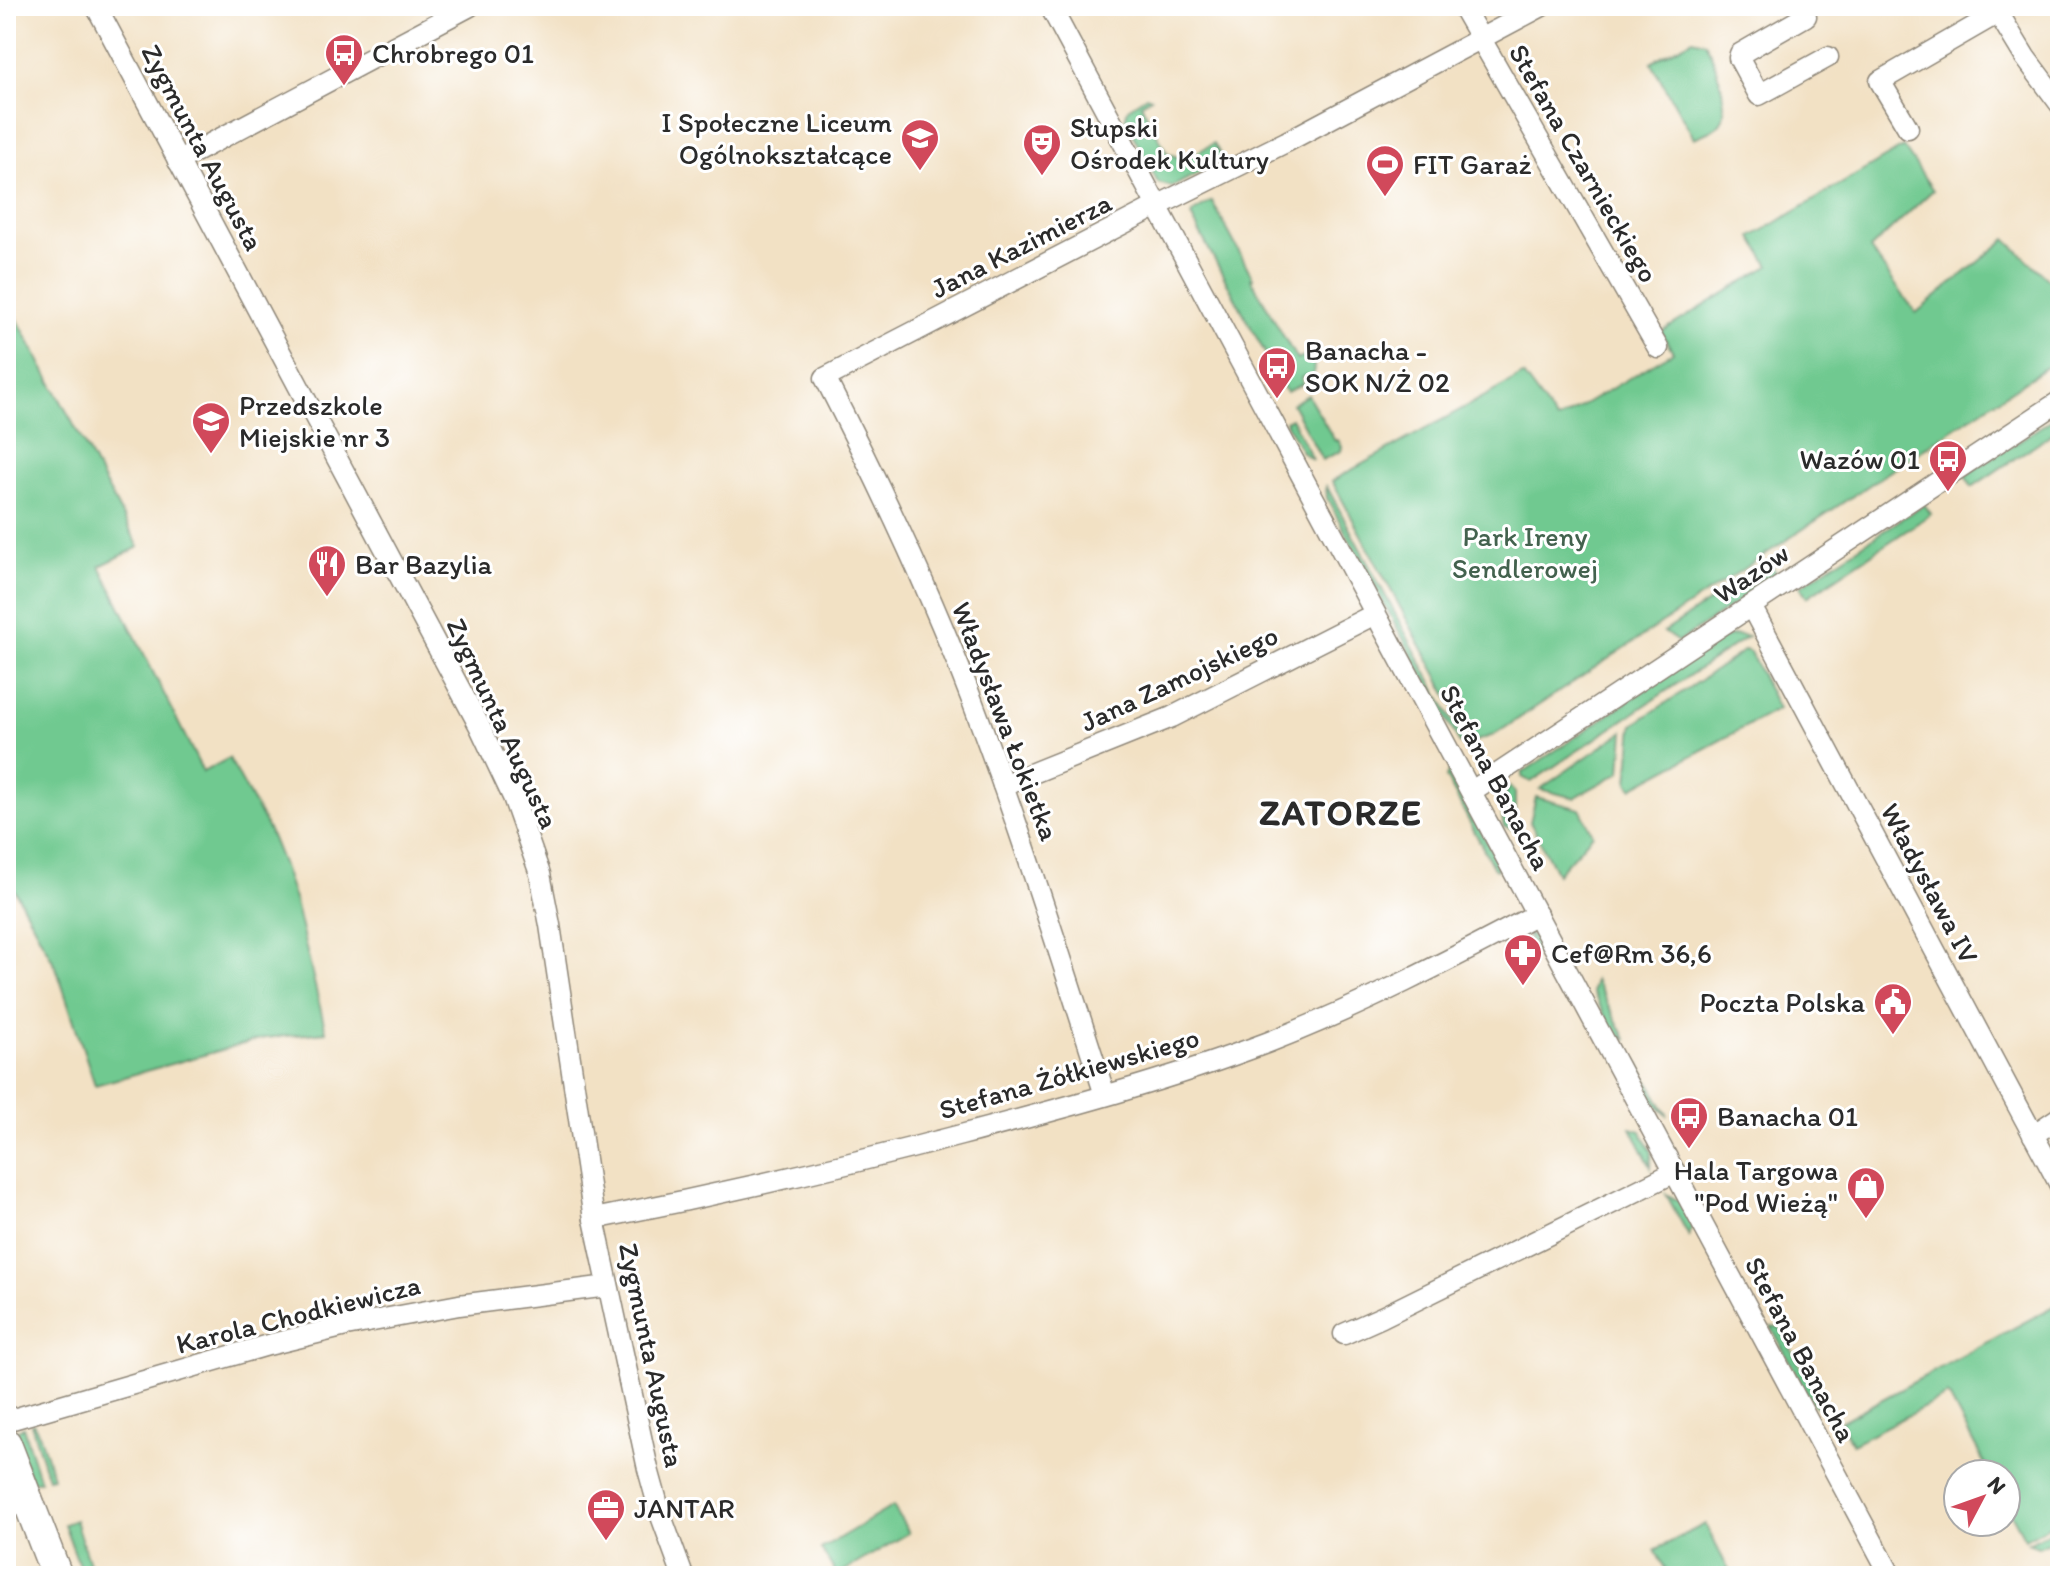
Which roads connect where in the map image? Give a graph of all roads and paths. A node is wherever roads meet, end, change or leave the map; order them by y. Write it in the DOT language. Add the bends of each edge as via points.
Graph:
graph roads {
  1 [pos="96,6"];
  2 [pos="470,6"];
  3 [pos="1050,6"];
  4 [pos="1462,6"];
  5 [pos="1542,6"];
  6 [pos="1800,6"];
  7 [pos="1996,9"];
  8 [pos="1479,39"];
  9 [pos="1828,57"];
  10 [pos="2060,104"];
  11 [pos="1908,128"];
  12 [pos="178,161"];
  13 [pos="1157,206"];
  14 [pos="1658,348"];
  15 [pos="825,378"];
  16 [pos="2060,401"];
  17 [pos="1751,606"];
  18 [pos="1375,614"];
  19 [pos="1003,785"];
  20 [pos="1472,791"];
  21 [pos="1537,914"];
  22 [pos="1105,1095"];
  23 [pos="2060,1117"];
  24 [pos="2033,1135"];
  25 [pos="1675,1172"];
  26 [pos="2060,1185"];
  27 [pos="594,1219"];
  28 [pos="608,1286"];
  29 [pos="1344,1334"];
  30 [pos="6,1421"];
  31 [pos="8,1452"];
  32 [pos="57,1576"];
  33 [pos="683,1576"];
  34 [pos="1891,1576"];
  1 -- 12 [label="street, Zygmunta Augusta"];
  2 -- 12 [label="street"];
  3 -- 13 [label="street, Stefana Banacha"];
  4 -- 8 [label="street, Stefana Czarnieckiego"];
  5 -- 8 [label="street, Jana Kazimierza"];
  6 -- 9 [label="street" via="1806,16 1740,54 1759,95"];
  7 -- 10 [label="street"];
  7 -- 11 [label="street" via="1880,81"];
  8 -- 13 [label="street, Jana Kazimierza"];
  8 -- 14 [label="street, Stefana Czarnieckiego"];
  12 -- 27 [label="street, Zygmunta Augusta" via="479,725 518,809 547,905"];
  13 -- 15 [label="street, Jana Kazimierza"];
  13 -- 18 [label="street, Stefana Banacha"];
  15 -- 19 [label="street, Władysława Łokietka" via="919,570"];
  16 -- 17 [label="street, Wazów"];
  17 -- 20 [label="street, Wazów"];
  17 -- 24 [label="street, Władysława IV"];
  18 -- 19 [label="street, Jana Zamojskiego" via="1181,713"];
  18 -- 20 [label="street, Stefana Banacha"];
  19 -- 22 [label="street, Władysława Łokietka"];
  20 -- 21 [label="street, Stefana Banacha"];
  21 -- 22 [label="street, Stefana Żółkiewskiego" via="1294,1031"];
  21 -- 25 [label="street, Stefana Banacha"];
  22 -- 27 [label="street, Stefana Żółkiewskiego" via="884,1155"];
  23 -- 24 [label="street"];
  24 -- 26 [label="street, Władysława IV"];
  25 -- 29 [label="street"];
  25 -- 34 [label="street, Stefana Banacha"];
  27 -- 28 [label="street, Zygmunta Augusta"];
  28 -- 30 [label="street, Karola Chodkiewicza" via="346,1326"];
  28 -- 33 [label="street, Zygmunta Augusta" via="648,1469"];
  31 -- 32 [label="street"];
}
